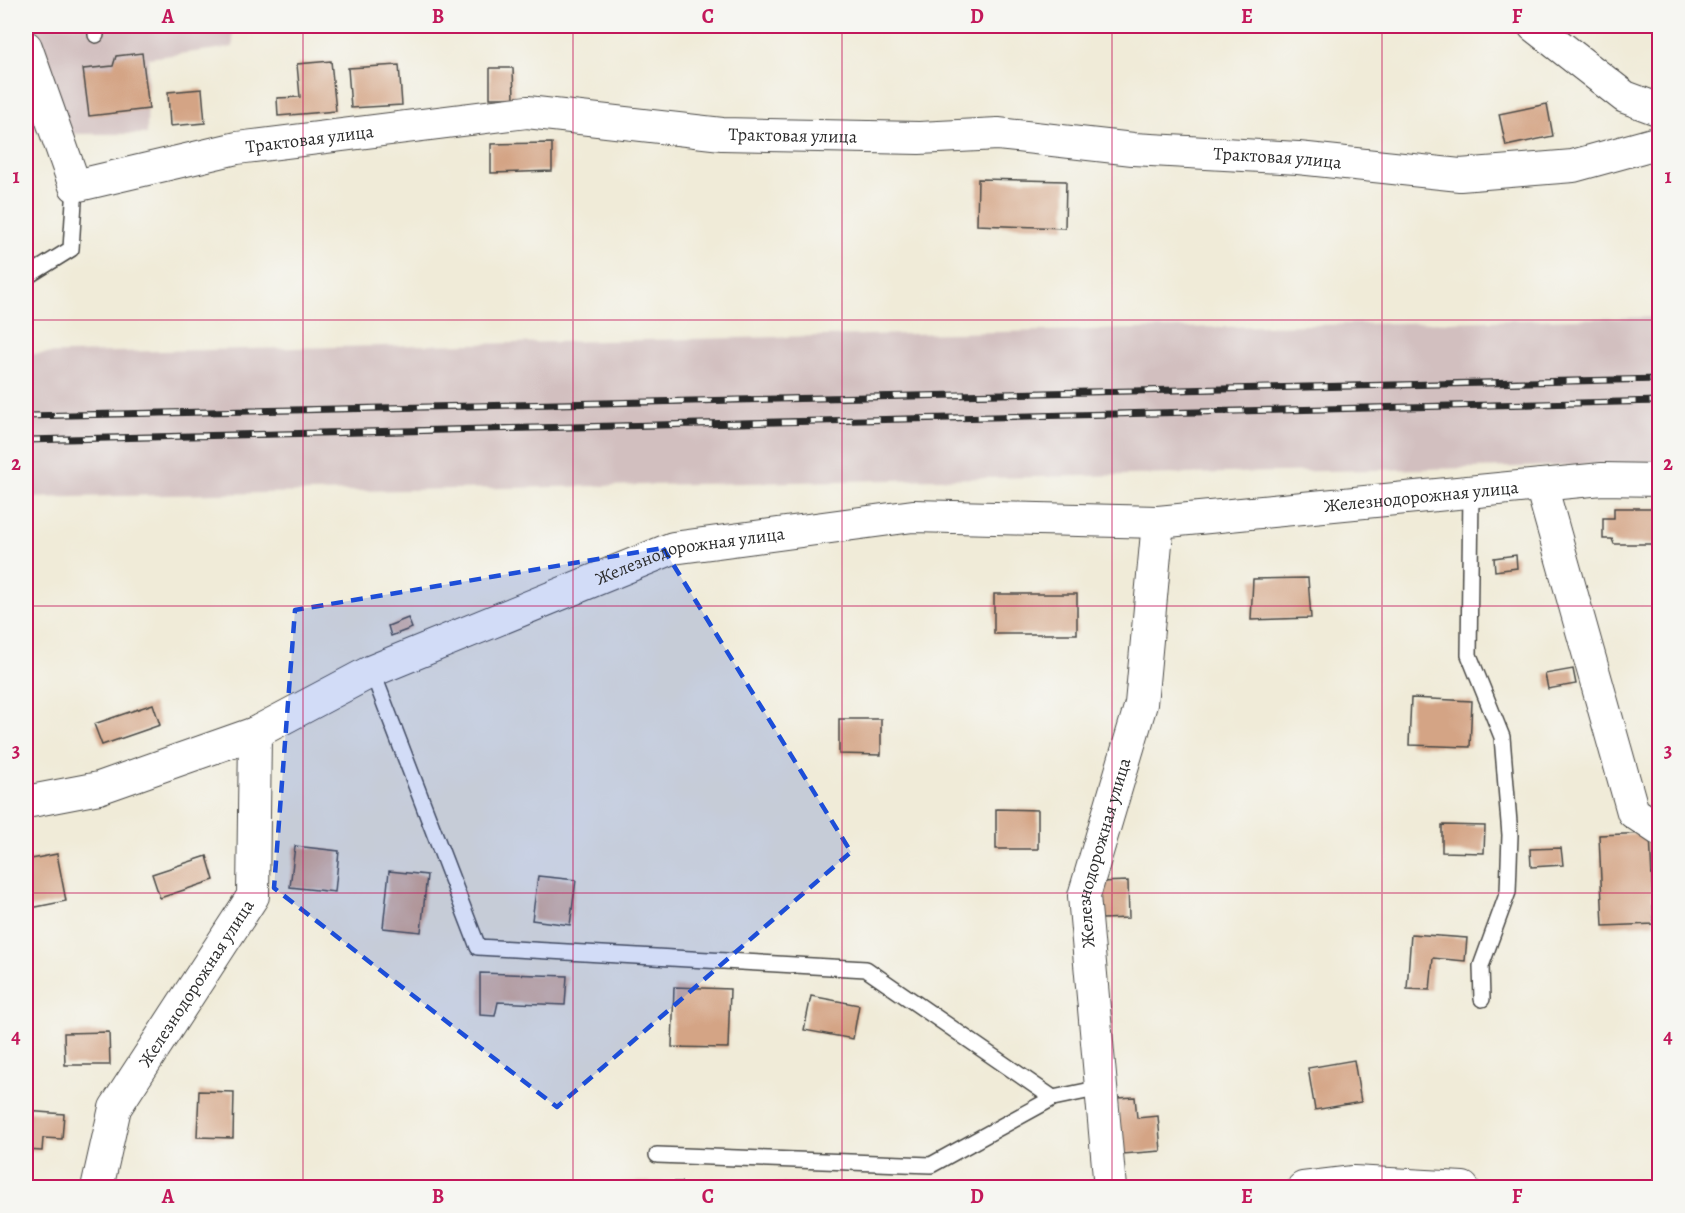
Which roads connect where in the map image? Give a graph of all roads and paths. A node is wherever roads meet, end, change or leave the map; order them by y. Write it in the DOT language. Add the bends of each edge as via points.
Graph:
graph roads {
  1 [pos="1534,26"];
  2 [pos="26,47"];
  3 [pos="1659,110"];
  4 [pos="1659,142"];
  5 [pos="75,186"];
  6 [pos="26,277"];
  7 [pos="1659,480"];
  8 [pos="1541,485"];
  9 [pos="1471,492"];
  10 [pos="1158,522"];
  11 [pos="372,671"];
  12 [pos="255,733"];
  13 [pos="26,802"];
  14 [pos="1659,830"];
  15 [pos="1482,999"];
  16 [pos="1101,1088"];
  17 [pos="1053,1098"];
  18 [pos="657,1155"];
  19 [pos="97,1188"];
  20 [pos="1110,1188"];
  21 [pos="1303,1188"];
  22 [pos="1463,1188"];
  1 -- 3 [label="street" via="1624,97"];
  2 -- 5 [label="street"];
  4 -- 5 [label="street, Трактовая улица" via="1573,166 1460,175 1298,158 1133,149 998,134 919,138 722,134 527,112 237,148"];
  5 -- 6 [label="lane" via="71,249"];
  7 -- 8 [label="street, Железнодорожная улица" via="1602,479"];
  8 -- 9 [label="street, Железнодорожная улица"];
  8 -- 14 [label="street, Железнодорожная улица" via="1633,812"];
  9 -- 10 [label="street, Железнодорожная улица"];
  9 -- 15 [label="lane" via="1469,655 1502,737 1510,835 1508,892 1481,966"];
  10 -- 11 [label="street, Железнодорожная улица" via="913,516 673,548"];
  10 -- 16 [label="street, Железнодорожная улица" via="1142,704 1084,896"];
  11 -- 12 [label="street, Железнодорожная улица"];
  11 -- 17 [label="lane" via="478,947 866,969"];
  12 -- 13 [label="street, Железнодорожная улица" via="99,788"];
  12 -- 19 [label="street, Железнодорожная улица" via="253,897 116,1108"];
  16 -- 17 [label="lane"];
  16 -- 20 [label="street, Железнодорожная улица"];
  17 -- 18 [label="lane" via="931,1165"];
  21 -- 22 [label="street" via="1353,1182"];
}
